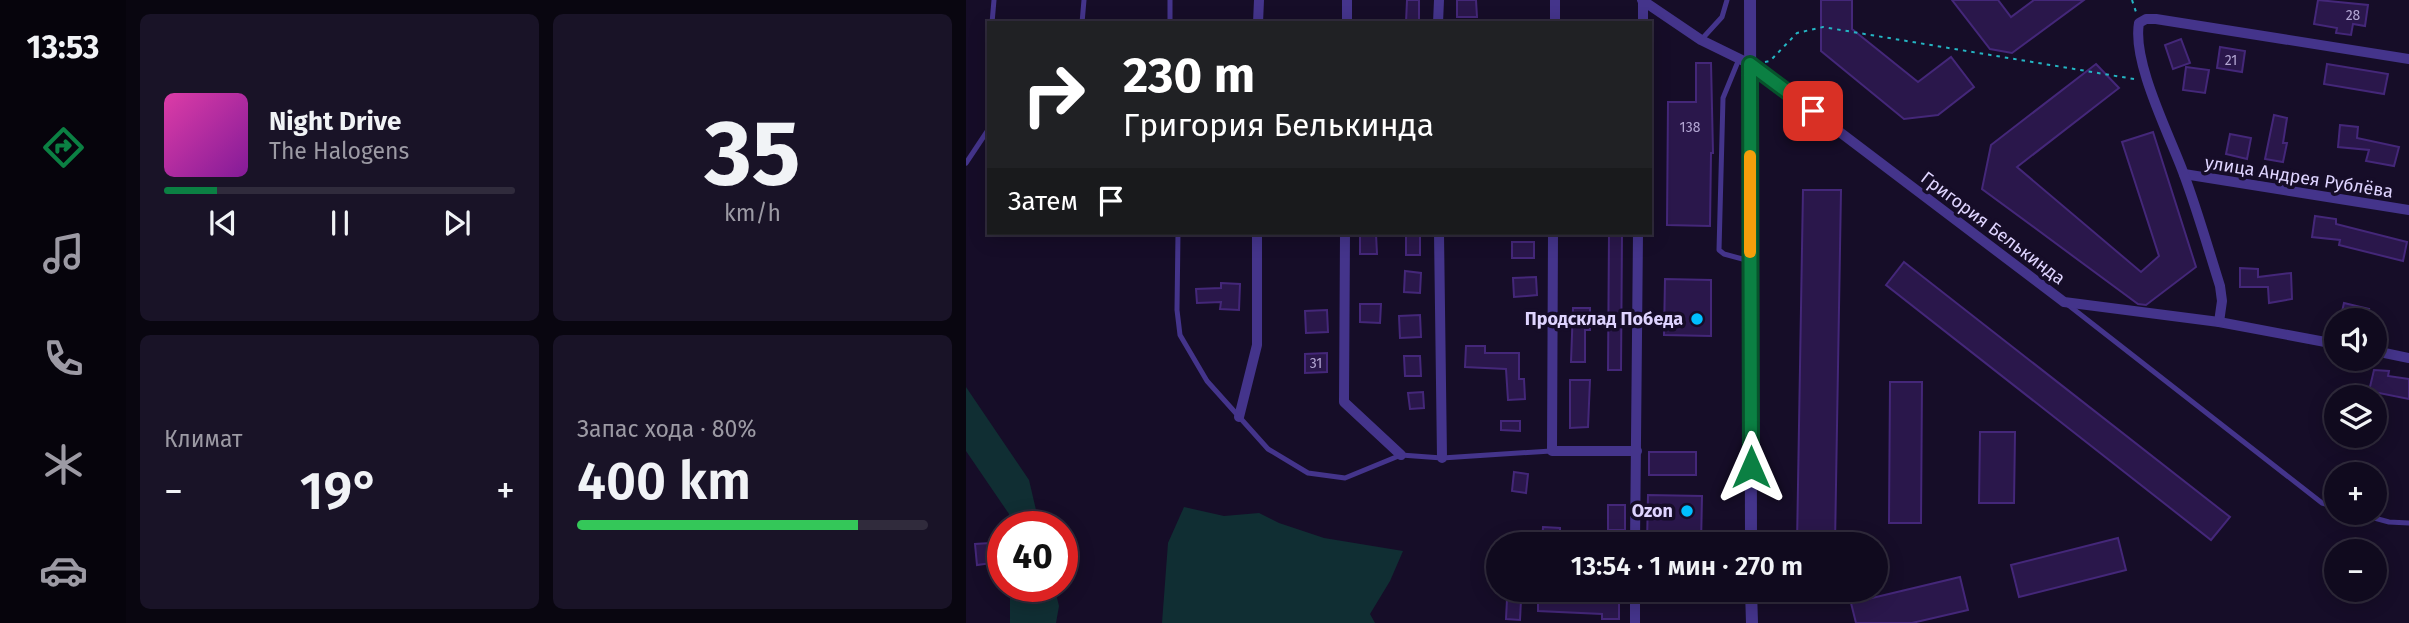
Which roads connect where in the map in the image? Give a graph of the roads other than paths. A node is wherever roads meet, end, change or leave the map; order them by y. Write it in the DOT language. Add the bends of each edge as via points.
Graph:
graph roads {
  1 [pos="994,0"];
  2 [pos="1084,0"];
  3 [pos="1170,0"];
  4 [pos="1259,0"];
  5 [pos="1347,0"];
  6 [pos="1439,0"];
  7 [pos="1555,0"];
  8 [pos="1643,0"];
  9 [pos="1727,0"];
  10 [pos="1750,0"];
  11 [pos="992,21"];
  12 [pos="1082,21"];
  13 [pos="1170,21"];
  14 [pos="1258,21"];
  15 [pos="1347,21"];
  16 [pos="1438,21"];
  17 [pos="1555,21"];
  18 [pos="1643,21"];
  19 [pos="1701,40"];
  20 [pos="2409,59"];
  21 [pos="1745,61"];
  22 [pos="987,132"];
  23 [pos="966,163"];
  24 [pos="2184,174"];
  25 [pos="2409,210"];
  26 [pos="1178,235"];
  27 [pos="1257,235"];
  28 [pos="1345,235"];
  29 [pos="1439,235"];
  30 [pos="1553,235"];
  31 [pos="1638,235"];
  32 [pos="1751,261"];
  33 [pos="2064,302"];
  34 [pos="2219,322"];
  35 [pos="2324,342"];
  36 [pos="2387,353"];
  37 [pos="2409,358"];
  38 [pos="1239,417"];
  39 [pos="1552,451"];
  40 [pos="1637,451"];
  41 [pos="1401,455"];
  42 [pos="1442,458"];
  43 [pos="2324,504"];
  44 [pos="2387,521"];
  45 [pos="2409,523"];
  46 [pos="1636,532"];
  47 [pos="1751,532"];
  48 [pos="1635,602"];
  49 [pos="1751,602"];
  50 [pos="1635,623"];
  51 [pos="1752,623"];
  1 -- 11 [label="lane"];
  2 -- 12 [label="lane"];
  3 -- 13 [label="lane"];
  4 -- 14 [label="street"];
  5 -- 15 [label="street"];
  6 -- 16 [label="street"];
  7 -- 17 [label="street"];
  8 -- 18 [label="street"];
  8 -- 19 [label="street, Григория Белькинда"];
  9 -- 19 [label="lane" via="1722,17"];
  10 -- 21 [label="street"];
  19 -- 21 [label="street, Григория Белькинда"];
  20 -- 24 [label="street" via="2146,19 2139,23 2137,33 2147,81"];
  21 -- 32 [label="street"];
  21 -- 32 [label="lane" via="1723,98 1719,250"];
  21 -- 33 [label="street, Григория Белькинда"];
  22 -- 23 [label="lane"];
  24 -- 25 [label="street, улица Андрея Рублёва"];
  24 -- 34 [label="street" via="2220,286"];
  26 -- 38 [label="lane" via="1180,335 1207,381"];
  27 -- 38 [label="street" via="1257,345"];
  28 -- 41 [label="street" via="1344,402"];
  29 -- 42 [label="street"];
  30 -- 39 [label="street"];
  31 -- 40 [label="street"];
  32 -- 47 [label="street"];
  33 -- 34 [label="street, Григория Белькинда"];
  33 -- 43 [label="lane"];
  34 -- 35 [label="street, Григория Белькинда"];
  36 -- 37 [label="street"];
  38 -- 41 [label="lane" via="1268,449 1308,474 1345,478"];
  39 -- 40 [label="street"];
  39 -- 42 [label="lane"];
  40 -- 46 [label="street"];
  41 -- 42 [label="lane"];
  44 -- 45 [label="lane"];
  48 -- 50 [label="street"];
  49 -- 51 [label="street"];
}
